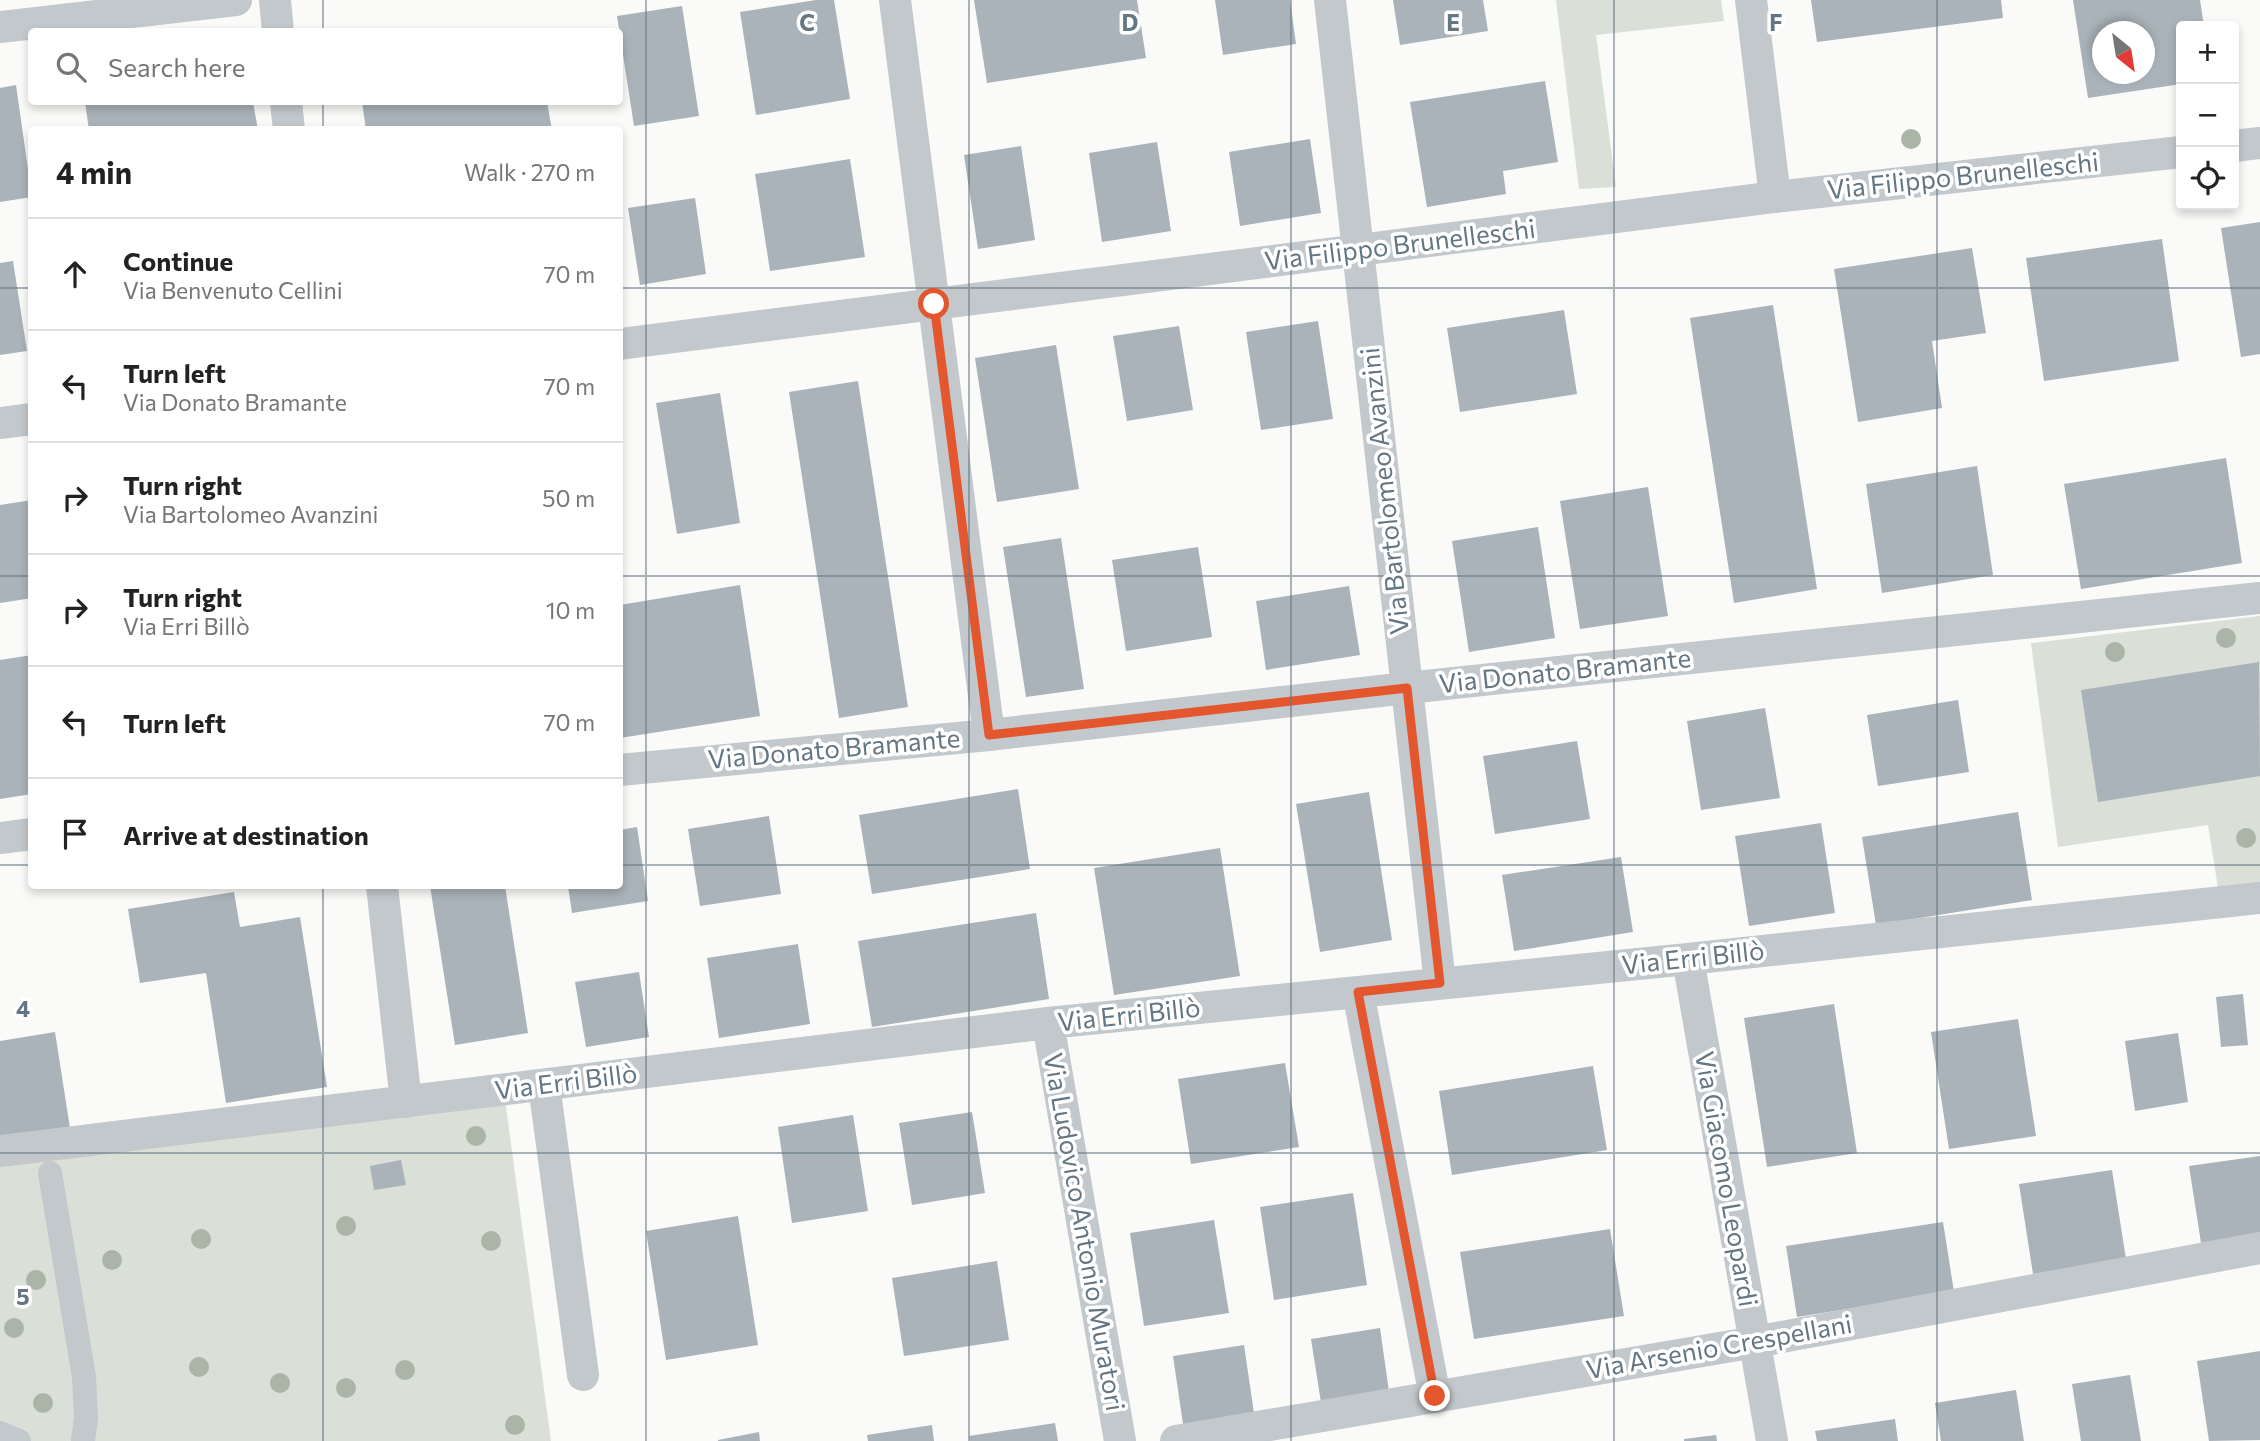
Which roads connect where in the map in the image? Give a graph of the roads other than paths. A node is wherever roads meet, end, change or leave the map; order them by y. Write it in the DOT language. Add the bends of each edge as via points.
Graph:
graph roads {
  1 [pos="236,0"];
  2 [pos="275,0"];
  3 [pos="895,0"];
  4 [pos="1330,0"];
  5 [pos="1751,0"];
  6 [pos="0,27"];
  7 [pos="278,28"];
  8 [pos="286,105"];
  9 [pos="289,126"];
  10 [pos="2260,143"];
  11 [pos="2239,145"];
  12 [pos="2176,153"];
  13 [pos="1775,197"];
  14 [pos="1358,250"];
  15 [pos="934,304"];
  16 [pos="623,344"];
  17 [pos="28,420"];
  18 [pos="0,423"];
  19 [pos="2260,598"];
  20 [pos="1407,688"];
  21 [pos="989,735"];
  22 [pos="623,770"];
  23 [pos="28,834"];
  24 [pos="0,838"];
  25 [pos="382,889"];
  26 [pos="2260,898"];
  27 [pos="1688,959"];
  28 [pos="1440,983"];
  29 [pos="1358,992"];
  30 [pos="1048,1023"];
  31 [pos="544,1085"];
  32 [pos="406,1102"];
  33 [pos="0,1151"];
  34 [pos="50,1173"];
  35 [pos="2260,1248"];
  36 [pos="1755,1342"];
  37 [pos="583,1375"];
  38 [pos="1435,1396"];
  39 [pos="0,1433"];
  40 [pos="19,1441"];
  41 [pos="83,1441"];
  42 [pos="1120,1441"];
  43 [pos="1176,1441"];
  44 [pos="1772,1441"];
  1 -- 6 [label="street"];
  2 -- 7 [label="street"];
  3 -- 15 [label="street"];
  4 -- 14 [label="street, Via Bartolomeo Avanzini"];
  5 -- 13 [label="street"];
  8 -- 9 [label="street"];
  10 -- 11 [label="street"];
  12 -- 13 [label="street, Via Filippo Brunelleschi"];
  13 -- 14 [label="street, Via Filippo Brunelleschi"];
  14 -- 15 [label="street, Via Filippo Brunelleschi"];
  14 -- 20 [label="street, Via Bartolomeo Avanzini"];
  15 -- 16 [label="street, Via Filippo Brunelleschi"];
  15 -- 21 [label="street"];
  17 -- 18 [label="street"];
  19 -- 20 [label="street, Via Donato Bramante"];
  20 -- 21 [label="street, Via Donato Bramante"];
  20 -- 28 [label="street, Via Bartolomeo Avanzini"];
  21 -- 22 [label="street, Via Donato Bramante"];
  23 -- 24 [label="street"];
  25 -- 32 [label="street"];
  26 -- 27 [label="street, Via Erri Billò"];
  27 -- 28 [label="street, Via Erri Billò"];
  27 -- 36 [label="street, Via Giacomo Leopardi"];
  28 -- 29 [label="street, Via Erri Billò"];
  29 -- 30 [label="street, Via Erri Billò"];
  29 -- 38 [label="street"];
  30 -- 31 [label="street, Via Erri Billò"];
  30 -- 42 [label="street, Via Ludovico Antonio Muratori"];
  31 -- 32 [label="street, Via Erri Billò"];
  31 -- 37 [label="street"];
  32 -- 33 [label="street, Via Erri Billò"];
  34 -- 41 [label="street" via="84,1377"];
  35 -- 36 [label="street, Via Arsenio Crespellani"];
  36 -- 38 [label="street, Via Arsenio Crespellani"];
  36 -- 44 [label="street, Via Giacomo Leopardi"];
  38 -- 43 [label="street, Via Arsenio Crespellani"];
  39 -- 40 [label="street"];
}
